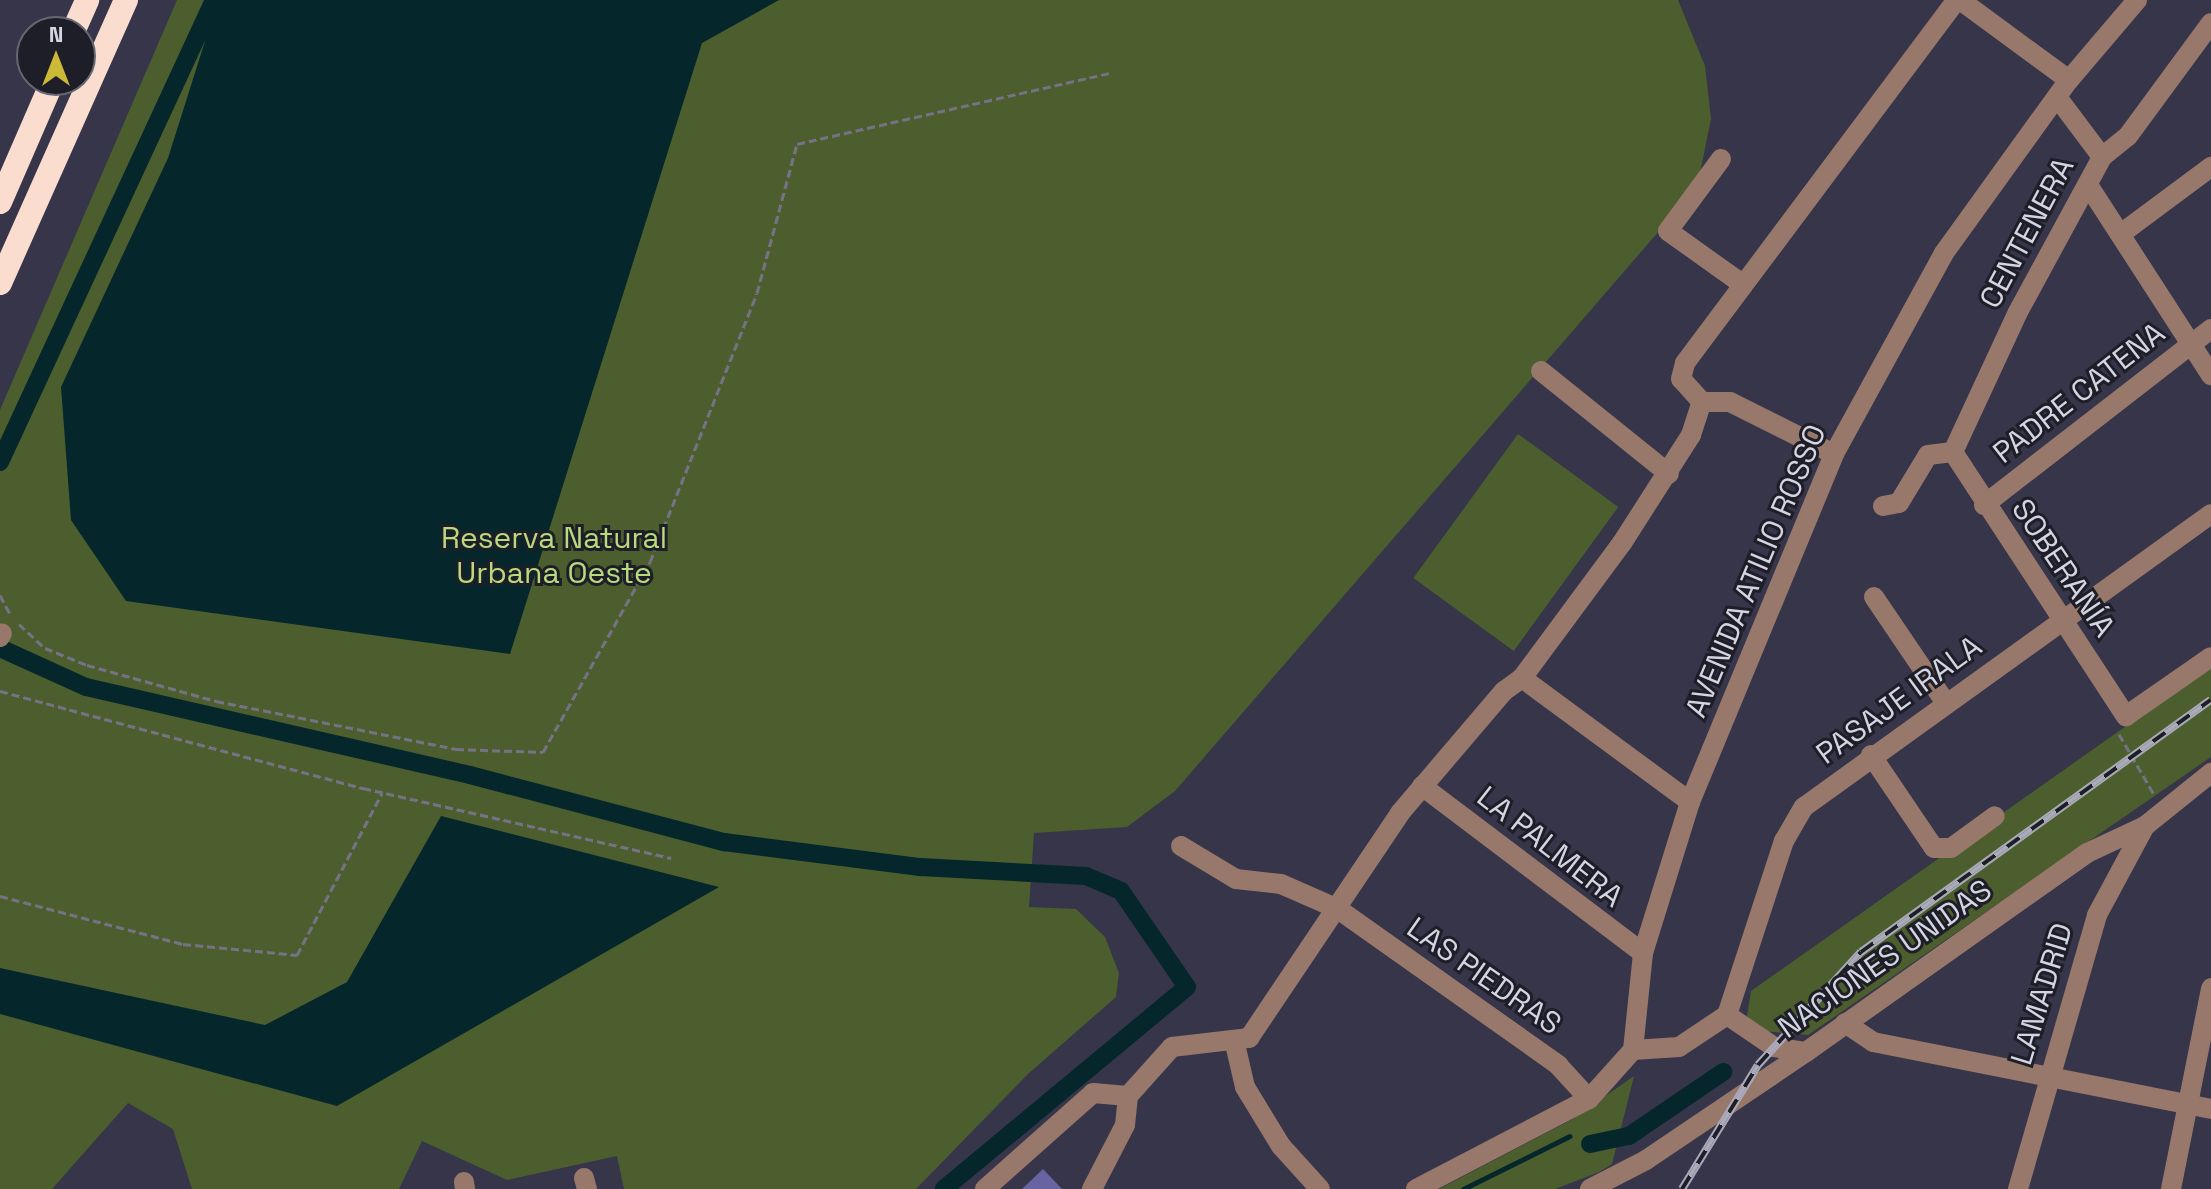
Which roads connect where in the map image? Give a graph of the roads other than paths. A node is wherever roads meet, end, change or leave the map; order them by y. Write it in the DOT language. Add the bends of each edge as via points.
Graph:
graph roads {
  1 [pos="128,0"];
  2 [pos="1959,0"];
  3 [pos="2137,0"];
  4 [pos="2211,23"];
  5 [pos="2063,88"];
  6 [pos="46,96"];
  7 [pos="2102,157"];
  8 [pos="1721,159"];
  9 [pos="2211,167"];
  10 [pos="2090,188"];
  11 [pos="0,202"];
  12 [pos="2122,233"];
  13 [pos="0,283"];
  14 [pos="1741,283"];
  15 [pos="2211,329"];
  16 [pos="2192,343"];
  17 [pos="1541,371"];
  18 [pos="2211,375"];
  19 [pos="1702,402"];
  20 [pos="1953,452"];
  21 [pos="1834,454"];
  22 [pos="1669,474"];
  23 [pos="1984,505"];
  24 [pos="1883,506"];
  25 [pos="2211,514"];
  26 [pos="1874,597"];
  27 [pos="2062,620"];
  28 [pos="2211,657"];
  29 [pos="1522,678"];
  30 [pos="1945,702"];
  31 [pos="1871,755"];
  32 [pos="2211,773"];
  33 [pos="1422,786"];
  34 [pos="1690,802"];
  35 [pos="1995,816"];
  36 [pos="2145,826"];
  37 [pos="1181,846"];
  38 [pos="1338,909"];
  39 [pos="1643,953"];
  40 [pos="2211,988"];
  41 [pos="1727,1015"];
  42 [pos="1845,1023"];
  43 [pos="1758,1039"];
  44 [pos="1235,1044"];
  45 [pos="1633,1050"];
  46 [pos="1806,1052"];
  47 [pos="2048,1075"];
  48 [pos="1748,1089"];
  49 [pos="1128,1096"];
  50 [pos="1589,1099"];
  51 [pos="2189,1105"];
  52 [pos="2211,1109"];
  53 [pos="985,1189"];
  54 [pos="1092,1189"];
  55 [pos="1320,1189"];
  56 [pos="1416,1189"];
  57 [pos="1590,1189"];
  58 [pos="2018,1189"];
  59 [pos="2171,1189"];
  1 -- 13 [label="highway"];
  2 -- 5 [label="street"];
  2 -- 14 [label="street"];
  3 -- 5 [label="street, AVENIDA ATILIO ROSSO"];
  4 -- 7 [label="street, CENTENERA" via="2128,136"];
  5 -- 7 [label="street"];
  5 -- 21 [label="street, AVENIDA ATILIO ROSSO" via="1930,275"];
  6 -- 11 [label="highway"];
  7 -- 10 [label="street, CENTENERA"];
  8 -- 14 [label="street" via="1668,231"];
  9 -- 12 [label="street"];
  10 -- 12 [label="street"];
  10 -- 20 [label="street, CENTENERA" via="2018,312"];
  12 -- 16 [label="street"];
  14 -- 19 [label="street" via="1681,372"];
  15 -- 16 [label="street, PADRE CATENA"];
  16 -- 18 [label="street"];
  16 -- 23 [label="street, PADRE CATENA"];
  17 -- 22 [label="street"];
  19 -- 21 [label="street" via="1730,402"];
  19 -- 22 [label="street"];
  20 -- 23 [label="street, SOBERANÍA"];
  20 -- 24 [label="street" via="1928,455 1899,503"];
  21 -- 34 [label="street, AVENIDA ATILIO ROSSO"];
  22 -- 29 [label="street"];
  23 -- 27 [label="street, SOBERANÍA"];
  25 -- 27 [label="street, PASAJE IRALA"];
  26 -- 30 [label="street"];
  27 -- 28 [label="street, SOBERANÍA" via="2126,716"];
  27 -- 30 [label="street, PASAJE IRALA"];
  29 -- 33 [label="street"];
  29 -- 34 [label="street"];
  30 -- 31 [label="street, PASAJE IRALA"];
  31 -- 35 [label="street" via="1934,848 1951,848"];
  31 -- 41 [label="street, PASAJE IRALA" via="1790,826"];
  32 -- 36 [label="street, NACIONES UNIDAS"];
  33 -- 38 [label="street"];
  33 -- 39 [label="street, LA PALMERA"];
  34 -- 39 [label="street, AVENIDA ATILIO ROSSO"];
  36 -- 42 [label="street, NACIONES UNIDAS" via="2087,853"];
  36 -- 47 [label="street, LAMADRID" via="2097,915"];
  37 -- 38 [label="street, LAS PIEDRAS" via="1236,879 1281,884"];
  38 -- 44 [label="street" via="1249,1038"];
  38 -- 50 [label="street, LAS PIEDRAS" via="1558,1065"];
  39 -- 45 [label="street, AVENIDA ATILIO ROSSO"];
  40 -- 51 [label="street"];
  41 -- 43 [label="street"];
  41 -- 45 [label="street" via="1679,1047"];
  42 -- 46 [label="street, NACIONES UNIDAS"];
  42 -- 47 [label="street" via="1873,1042"];
  43 -- 46 [label="street"];
  43 -- 48 [label="street" via="1758,1065"];
  44 -- 49 [label="street" via="1182,1042"];
  44 -- 55 [label="street" via="1245,1087 1281,1146"];
  45 -- 50 [label="street"];
  46 -- 48 [label="street, NACIONES UNIDAS"];
  47 -- 51 [label="street"];
  47 -- 58 [label="street, LAMADRID"];
  48 -- 57 [label="street, NACIONES UNIDAS" via="1646,1160"];
  49 -- 53 [label="street" via="1093,1093"];
  49 -- 54 [label="street" via="1128,1116"];
  50 -- 56 [label="street"];
  51 -- 52 [label="street"];
  51 -- 59 [label="street"];
}
